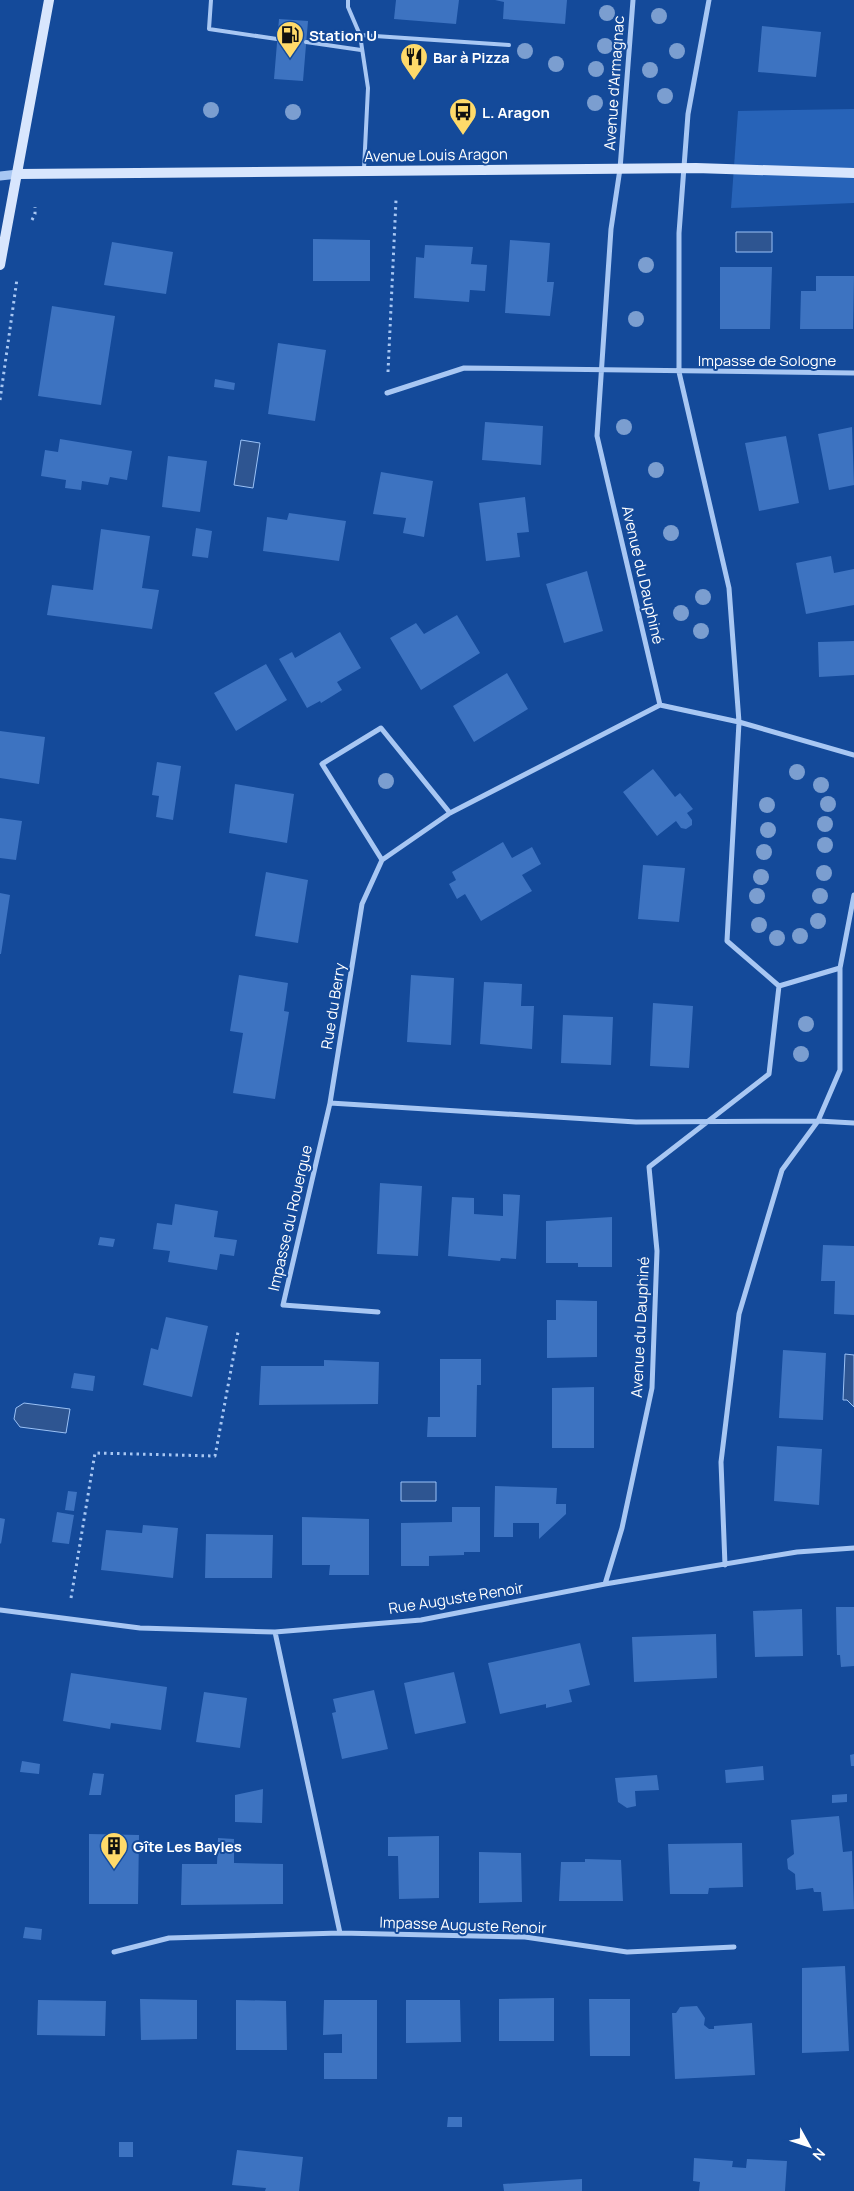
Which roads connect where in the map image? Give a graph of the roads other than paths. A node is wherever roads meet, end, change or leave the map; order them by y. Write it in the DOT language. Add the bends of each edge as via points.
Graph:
graph roads {
  1 [pos="49,0"];
  2 [pos="210,0"];
  3 [pos="348,0"];
  4 [pos="634,0"];
  5 [pos="709,0"];
  6 [pos="360,35"];
  7 [pos="277,39"];
  8 [pos="306,42"];
  9 [pos="509,45"];
  10 [pos="361,50"];
  11 [pos="684,168"];
  12 [pos="620,169"];
  13 [pos="364,171"];
  14 [pos="854,173"];
  15 [pos="18,174"];
  16 [pos="0,176"];
  17 [pos="0,265"];
  18 [pos="602,371"];
  19 [pos="679,372"];
  20 [pos="854,373"];
  21 [pos="387,393"];
  22 [pos="660,705"];
  23 [pos="739,722"];
  24 [pos="854,755"];
  25 [pos="450,813"];
  26 [pos="382,860"];
  27 [pos="854,895"];
  28 [pos="840,968"];
  29 [pos="779,986"];
  30 [pos="330,1103"];
  31 [pos="818,1121"];
  32 [pos="706,1122"];
  33 [pos="854,1123"];
  34 [pos="378,1312"];
  35 [pos="854,1548"];
  36 [pos="725,1565"];
  37 [pos="605,1584"];
  38 [pos="0,1610"];
  39 [pos="275,1632"];
  40 [pos="340,1933"];
  41 [pos="734,1947"];
  42 [pos="114,1952"];
  1 -- 15 [label="main road"];
  2 -- 7 [label="lane" via="210,29"];
  3 -- 6 [label="lane"];
  4 -- 12 [label="street, Avenue d'Armagnac"];
  5 -- 11 [label="street" via="688,114"];
  6 -- 9 [label="lane"];
  6 -- 10 [label="lane"];
  8 -- 10 [label="lane"];
  10 -- 13 [label="lane" via="368,88"];
  11 -- 12 [label="main road, Avenue Louis Aragon"];
  11 -- 14 [label="main road, Avenue Louis Aragon"];
  11 -- 19 [label="street" via="679,233"];
  12 -- 13 [label="main road, Avenue Louis Aragon"];
  12 -- 18 [label="street, Avenue du Dauphiné" via="611,229"];
  13 -- 15 [label="main road, Avenue Louis Aragon"];
  15 -- 16 [label="street"];
  15 -- 17 [label="main road"];
  18 -- 19 [label="street"];
  18 -- 21 [label="street" via="464,368"];
  18 -- 22 [label="street, Avenue du Dauphiné" via="597,436"];
  19 -- 20 [label="street, Impasse de Sologne"];
  19 -- 23 [label="street" via="729,588"];
  22 -- 23 [label="street"];
  22 -- 25 [label="street"];
  23 -- 24 [label="street"];
  23 -- 29 [label="street" via="727,941"];
  25 -- 26 [label="street"];
  25 -- 26 [label="street" via="381,728 322,764"];
  26 -- 30 [label="street, Rue du Berry" via="362,904"];
  27 -- 28 [label="street"];
  28 -- 29 [label="street"];
  28 -- 31 [label="street" via="840,1070"];
  29 -- 32 [label="street, Avenue du Dauphiné" via="769,1074"];
  30 -- 32 [label="street" via="636,1122"];
  30 -- 34 [label="street, Impasse du Rouergue" via="283,1305"];
  31 -- 32 [label="street"];
  31 -- 33 [label="street"];
  31 -- 36 [label="street" via="782,1170 739,1314 721,1462"];
  32 -- 37 [label="street, Avenue du Dauphiné" via="649,1167 657,1251 652,1388 622,1528"];
  35 -- 36 [label="street, Rue Auguste Renoir" via="797,1552"];
  36 -- 37 [label="street, Rue Auguste Renoir"];
  37 -- 39 [label="street, Rue Auguste Renoir" via="421,1620"];
  38 -- 39 [label="street, Rue Auguste Renoir" via="140,1628"];
  39 -- 40 [label="street"];
  40 -- 41 [label="street, Impasse Auguste Renoir" via="525,1937 627,1952"];
  40 -- 42 [label="street, Impasse Auguste Renoir" via="169,1938"];
}
